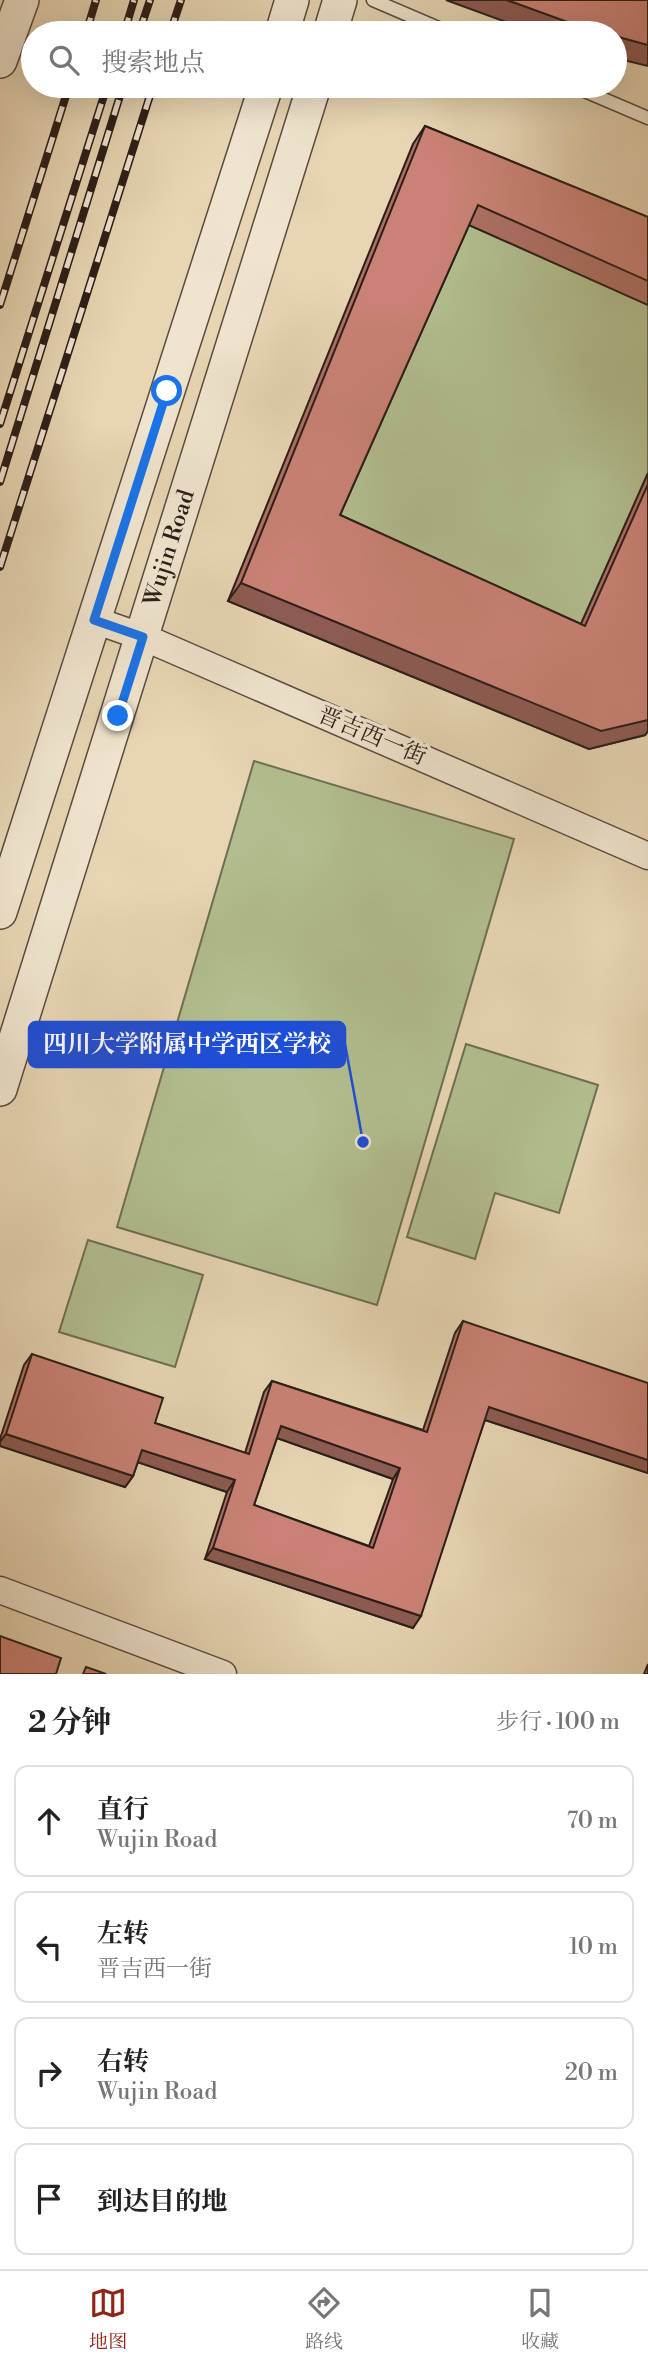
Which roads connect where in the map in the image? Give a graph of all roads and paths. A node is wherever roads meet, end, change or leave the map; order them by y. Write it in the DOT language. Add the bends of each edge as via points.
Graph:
graph roads {
  1 [pos="22,0"];
  2 [pos="292,0"];
  3 [pos="340,0"];
  4 [pos="373,0"];
  5 [pos="286,21"];
  6 [pos="334,21"];
  7 [pos="422,21"];
  8 [pos="0,61"];
  9 [pos="262,98"];
  10 [pos="310,98"];
  11 [pos="601,98"];
  12 [pos="648,118"];
  13 [pos="94,620"];
  14 [pos="143,637"];
  15 [pos="648,856"];
  16 [pos="0,912"];
  17 [pos="0,1089"];
  18 [pos="0,1590"];
  19 [pos="223,1674"];
  1 -- 8 [label="street"];
  2 -- 5 [label="street"];
  3 -- 6 [label="street"];
  4 -- 7 [label="lane"];
  9 -- 13 [label="street"];
  10 -- 14 [label="street, Wujin Road"];
  11 -- 12 [label="lane"];
  13 -- 14 [label="street, 晋吉西一街"];
  13 -- 16 [label="street"];
  14 -- 15 [label="street, 晋吉西一街"];
  14 -- 17 [label="street, Wujin Road"];
  18 -- 19 [label="street"];
}
